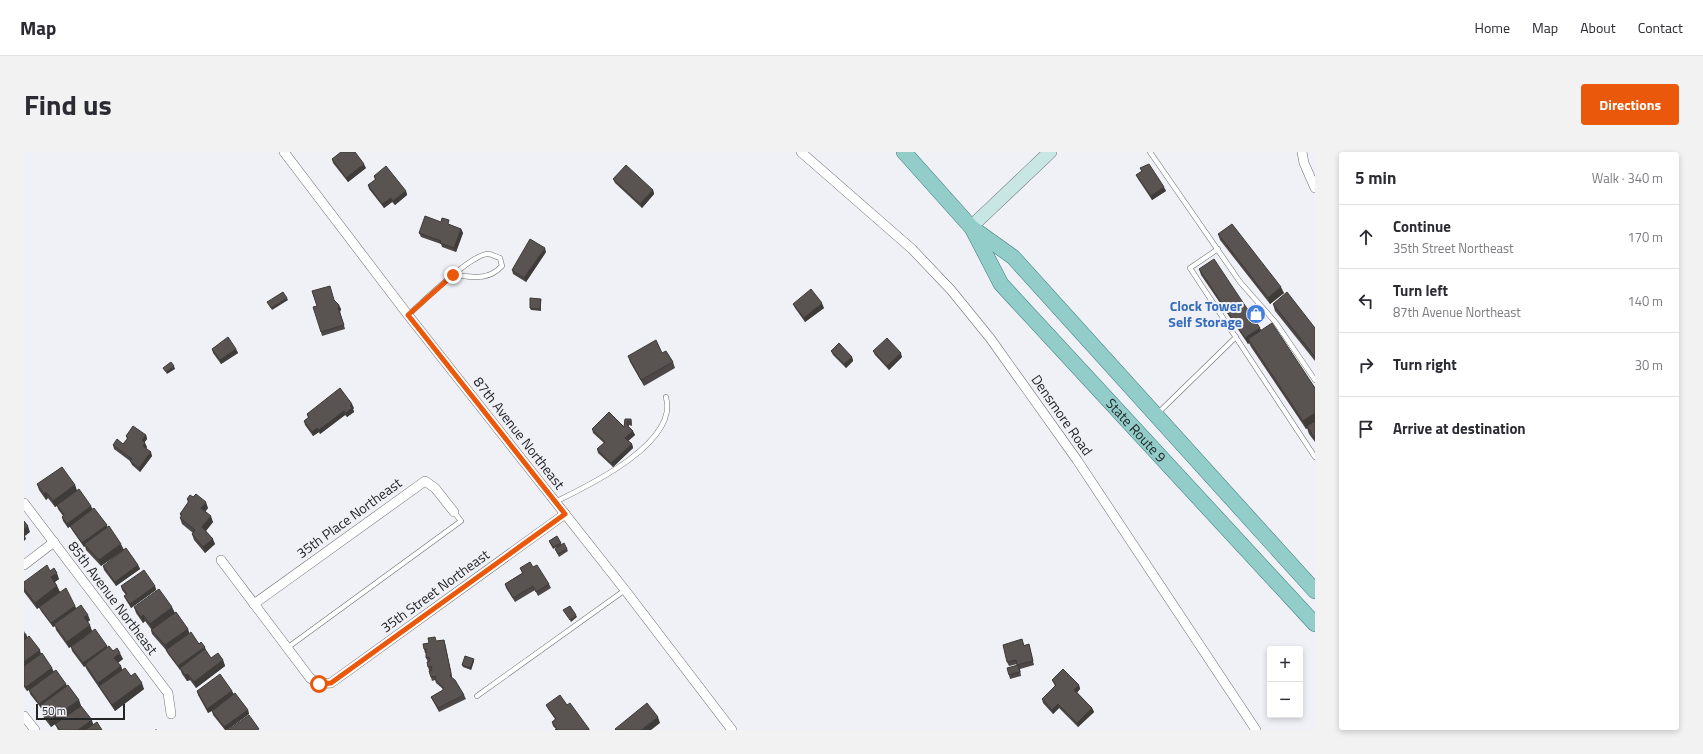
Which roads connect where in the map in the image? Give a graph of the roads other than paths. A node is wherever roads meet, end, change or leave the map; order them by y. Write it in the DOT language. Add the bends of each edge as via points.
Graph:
graph roads {
  1 [pos="284,152"];
  2 [pos="801,152"];
  3 [pos="904,152"];
  4 [pos="1050,152"];
  5 [pos="1150,152"];
  6 [pos="1302,152"];
  7 [pos="1315,188"];
  8 [pos="971,227"];
  9 [pos="1218,249"];
  10 [pos="453,275"];
  11 [pos="408,315"];
  12 [pos="1236,337"];
  13 [pos="1315,380"];
  14 [pos="666,397"];
  15 [pos="1155,415"];
  16 [pos="1315,457"];
  17 [pos="555,502"];
  18 [pos="24,503"];
  19 [pos="454,512"];
  20 [pos="565,514"];
  21 [pos="54,542"];
  22 [pos="221,560"];
  23 [pos="24,565"];
  24 [pos="625,590"];
  25 [pos="1315,591"];
  26 [pos="254,604"];
  27 [pos="1315,624"];
  28 [pos="287,648"];
  29 [pos="478,696"];
  30 [pos="171,714"];
  31 [pos="24,716"];
  32 [pos="34,730"];
  33 [pos="732,730"];
  34 [pos="1256,730"];
  1 -- 11 [label="street, 87th Avenue Northeast"];
  2 -- 34 [label="street, Densmore Road" via="912,249 951,290 990,338 1077,460"];
  3 -- 8 [label="main road, State Route 9"];
  4 -- 8 [label="main road"];
  5 -- 9 [label="lane"];
  6 -- 7 [label="street"];
  8 -- 15 [label="main road, State Route 9" via="1013,257"];
  8 -- 27 [label="main road, State Route 9" via="1001,284"];
  9 -- 12 [label="lane" via="1190,268"];
  9 -- 13 [label="lane" via="1240,282 1276,323"];
  10 -- 10 [label="lane" via="480,256 489,254 500,258 502,266 488,277"];
  10 -- 11 [label="lane"];
  11 -- 17 [label="street, 87th Avenue Northeast"];
  12 -- 15 [label="lane"];
  12 -- 16 [label="lane"];
  14 -- 17 [label="lane" via="667,414 659,433 612,471"];
  15 -- 25 [label="main road, State Route 9"];
  17 -- 20 [label="street, 87th Avenue Northeast"];
  18 -- 21 [label="street, 85th Avenue Northeast"];
  19 -- 26 [label="street, 35th Place Northeast" via="435,488 425,481"];
  19 -- 28 [label="lane" via="461,521"];
  20 -- 24 [label="street, 87th Avenue Northeast"];
  20 -- 28 [label="street, 35th Street Northeast" via="331,683 319,684 310,678"];
  21 -- 23 [label="street"];
  21 -- 30 [label="street, 85th Avenue Northeast" via="168,693"];
  22 -- 26 [label="street"];
  24 -- 29 [label="lane"];
  24 -- 33 [label="street, 87th Avenue Northeast"];
  26 -- 28 [label="street"];
  31 -- 32 [label="street"];
}
